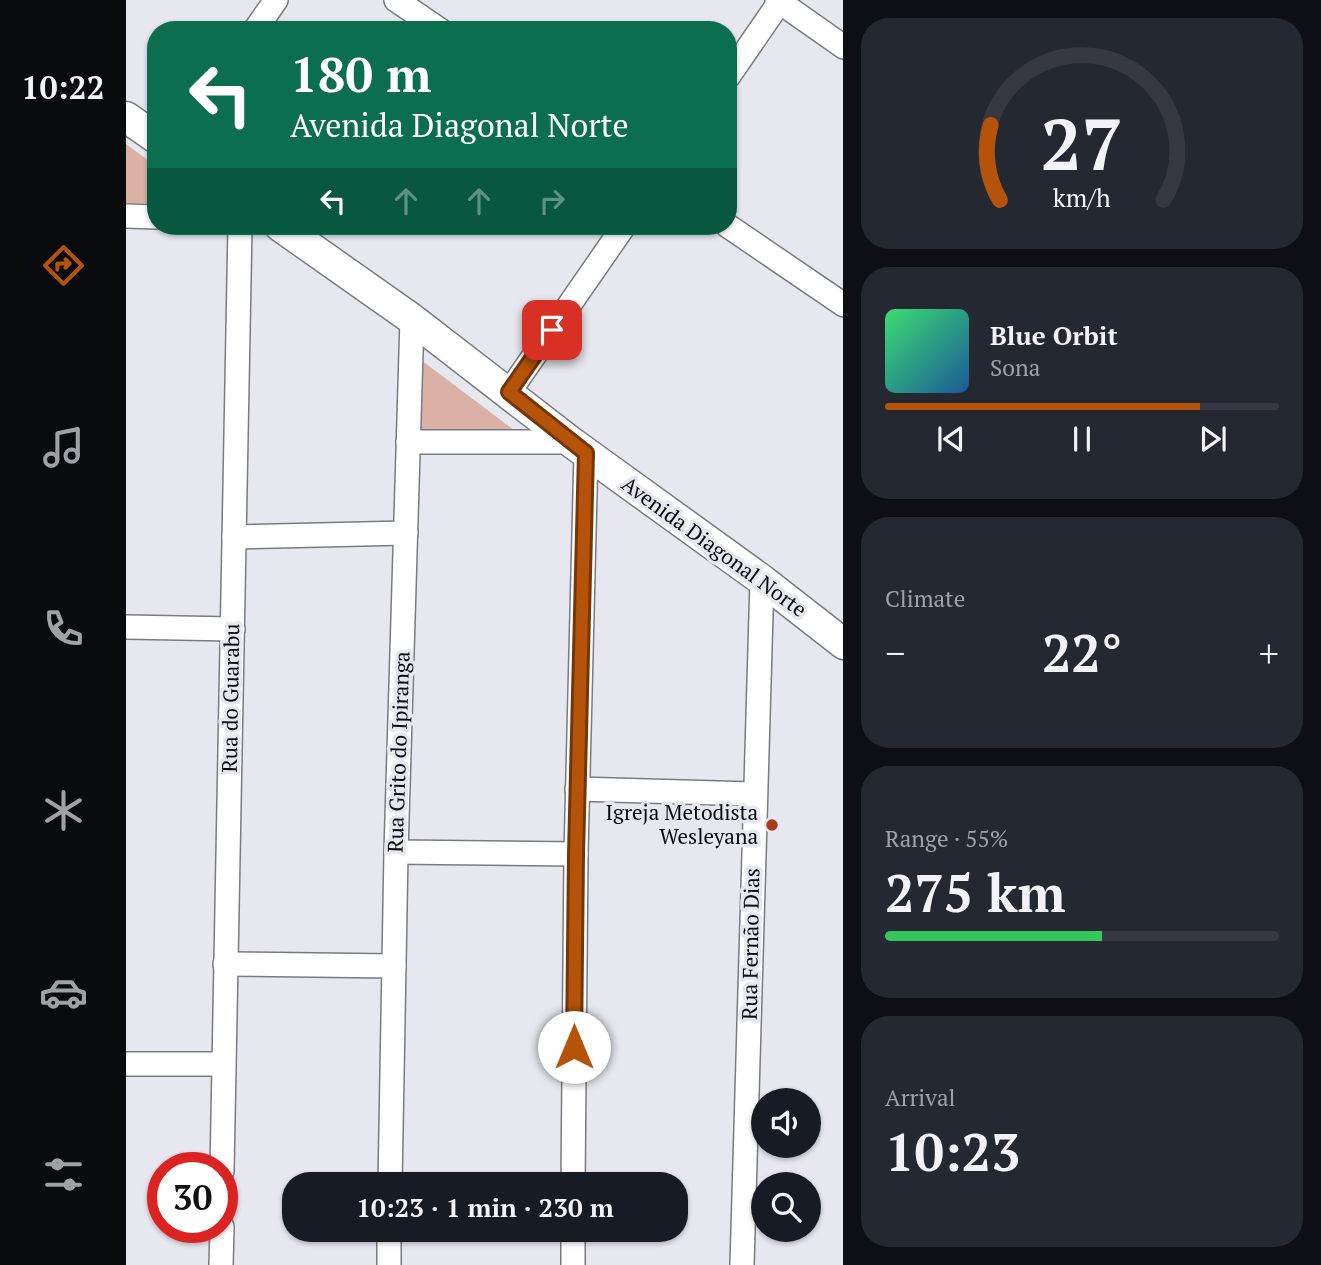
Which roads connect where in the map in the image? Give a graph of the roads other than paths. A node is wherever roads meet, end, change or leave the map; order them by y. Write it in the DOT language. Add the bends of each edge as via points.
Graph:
graph roads {
  1 [pos="276,0"];
  2 [pos="396,0"];
  3 [pos="779,1"];
  4 [pos="261,21"];
  5 [pos="427,21"];
  6 [pos="843,47"];
  7 [pos="737,64"];
  8 [pos="126,117"];
  9 [pos="147,132"];
  10 [pos="126,216"];
  11 [pos="147,217"];
  12 [pos="737,233"];
  13 [pos="240,235"];
  14 [pos="293,235"];
  15 [pos="618,235"];
  16 [pos="843,306"];
  17 [pos="412,319"];
  18 [pos="509,392"];
  19 [pos="408,442"];
  20 [pos="578,447"];
  21 [pos="406,533"];
  22 [pos="234,537"];
  23 [pos="762,580"];
  24 [pos="126,627"];
  25 [pos="233,629"];
  26 [pos="843,644"];
  27 [pos="577,789"];
  28 [pos="753,794"];
  29 [pos="396,852"];
  30 [pos="576,854"];
  31 [pos="225,964"];
  32 [pos="394,966"];
  33 [pos="126,1064"];
  34 [pos="223,1064"];
  35 [pos="222,1152"];
  36 [pos="390,1172"];
  37 [pos="573,1172"];
  38 [pos="389,1242"];
  39 [pos="573,1242"];
  40 [pos="222,1243"];
  41 [pos="221,1265"];
  42 [pos="388,1265"];
  43 [pos="573,1265"];
  44 [pos="742,1265"];
  1 -- 4 [label="street"];
  2 -- 5 [label="street"];
  3 -- 6 [label="street"];
  3 -- 7 [label="street"];
  8 -- 9 [label="street"];
  10 -- 11 [label="street"];
  12 -- 16 [label="street"];
  13 -- 22 [label="street, Rua do Guarabu"];
  14 -- 17 [label="street, Avenida Diagonal Norte"];
  15 -- 18 [label="street"];
  17 -- 18 [label="street, Avenida Diagonal Norte"];
  17 -- 19 [label="street, Rua Grito do Ipiranga"];
  18 -- 20 [label="street, Avenida Diagonal Norte"];
  19 -- 20 [label="street"];
  19 -- 21 [label="street, Rua Grito do Ipiranga"];
  20 -- 23 [label="street, Avenida Diagonal Norte"];
  20 -- 27 [label="street"];
  21 -- 22 [label="street"];
  21 -- 29 [label="street, Rua Grito do Ipiranga"];
  22 -- 25 [label="street, Rua do Guarabu"];
  23 -- 26 [label="street, Avenida Diagonal Norte"];
  23 -- 28 [label="street, Rua Fernão Dias"];
  24 -- 25 [label="street"];
  25 -- 31 [label="street, Rua do Guarabu"];
  27 -- 28 [label="street"];
  27 -- 30 [label="street"];
  28 -- 44 [label="street, Rua Fernão Dias"];
  29 -- 30 [label="street"];
  29 -- 32 [label="street, Rua Grito do Ipiranga"];
  30 -- 37 [label="street"];
  31 -- 32 [label="street"];
  31 -- 34 [label="street, Rua do Guarabu"];
  32 -- 36 [label="street, Rua Grito do Ipiranga"];
  33 -- 34 [label="street"];
  34 -- 35 [label="street, Rua do Guarabu"];
  38 -- 42 [label="street"];
  39 -- 43 [label="street"];
  40 -- 41 [label="street"];
}
